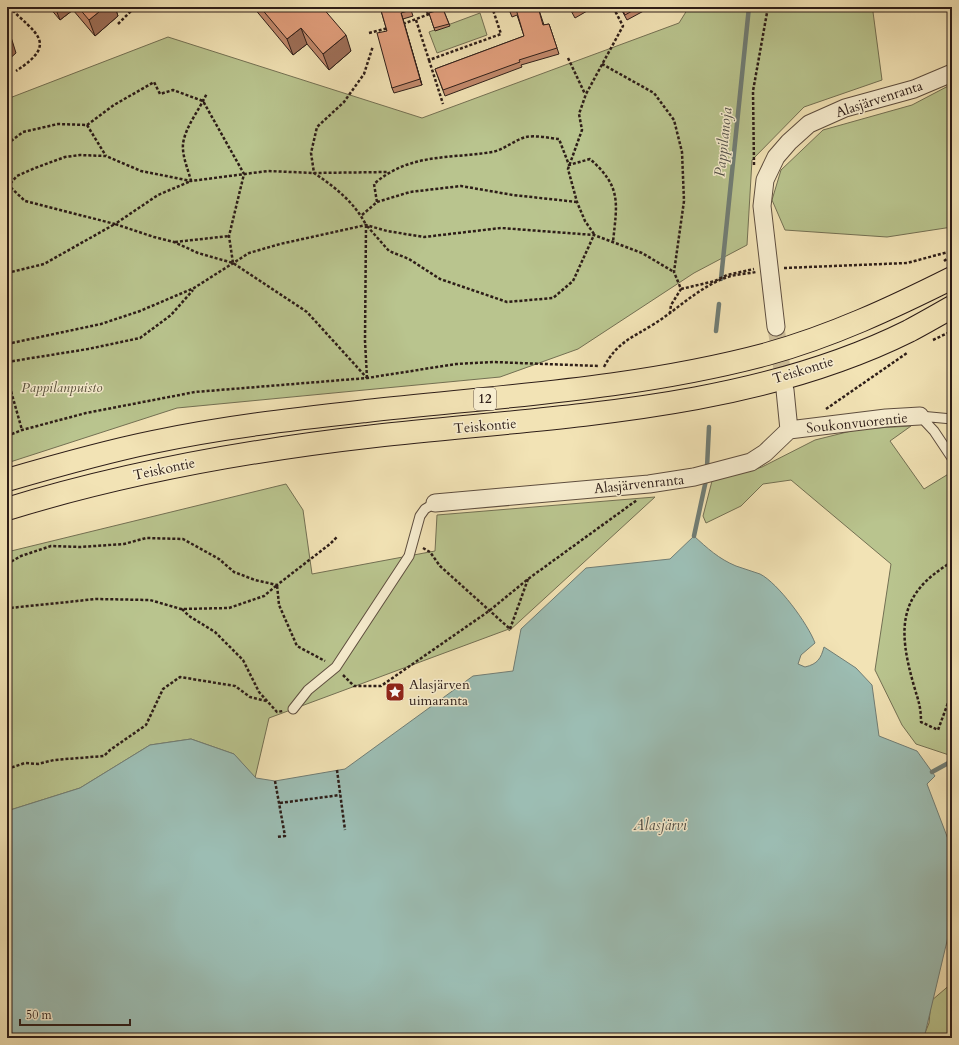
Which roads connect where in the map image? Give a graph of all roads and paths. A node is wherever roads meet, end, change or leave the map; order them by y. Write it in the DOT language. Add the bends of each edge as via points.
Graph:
graph roads {
  1 [pos="9,7"];
  2 [pos="135,7"];
  3 [pos="426,7"];
  4 [pos="449,7"];
  5 [pos="492,7"];
  6 [pos="613,7"];
  7 [pos="768,7"];
  8 [pos="428,15"];
  9 [pos="416,20"];
  10 [pos="118,24"];
  11 [pos="396,26"];
  12 [pos="389,28"];
  13 [pos="369,33"];
  14 [pos="373,46"];
  15 [pos="568,58"];
  16 [pos="429,60"];
  17 [pos="602,64"];
  18 [pos="16,71"];
  19 [pos="952,73"];
  20 [pos="207,93"];
  21 [pos="586,94"];
  22 [pos="203,101"];
  23 [pos="443,104"];
  24 [pos="87,125"];
  25 [pos="7,144"];
  26 [pos="106,156"];
  27 [pos="569,165"];
  28 [pos="754,169"];
  29 [pos="387,172"];
  30 [pos="314,173"];
  31 [pos="244,174"];
  32 [pos="191,181"];
  33 [pos="7,185"];
  34 [pos="377,202"];
  35 [pos="576,202"];
  36 [pos="362,215"];
  37 [pos="116,224"];
  38 [pos="366,225"];
  39 [pos="594,235"];
  40 [pos="229,236"];
  41 [pos="174,242"];
  42 [pos="613,242"];
  43 [pos="233,263"];
  44 [pos="674,272"];
  45 [pos="757,272"];
  46 [pos="7,273"];
  47 [pos="952,278"];
  48 [pos="194,288"];
  49 [pos="681,289"];
  50 [pos="952,307"];
  51 [pos="670,312"];
  52 [pos="952,320"];
  53 [pos="776,327"];
  54 [pos="909,341"];
  55 [pos="7,344"];
  56 [pos="7,362"];
  57 [pos="604,366"];
  58 [pos="7,377"];
  59 [pos="367,378"];
  60 [pos="785,390"];
  61 [pos="823,411"];
  62 [pos="920,416"];
  63 [pos="952,419"];
  64 [pos="22,430"];
  65 [pos="789,430"];
  66 [pos="7,436"];
  67 [pos="952,458"];
  68 [pos="7,480"];
  69 [pos="649,484"];
  70 [pos="435,503"];
  71 [pos="7,509"];
  72 [pos="337,536"];
  73 [pos="430,552"];
  74 [pos="952,562"];
  75 [pos="7,564"];
  76 [pos="528,579"];
  77 [pos="277,585"];
  78 [pos="181,609"];
  79 [pos="7,611"];
  80 [pos="489,611"];
  81 [pos="336,667"];
  82 [pos="952,692"];
  83 [pos="266,701"];
  84 [pos="293,709"];
  85 [pos="7,769"];
  86 [pos="337,770"];
  87 [pos="275,781"];
  88 [pos="340,795"];
  89 [pos="280,803"];
  90 [pos="345,830"];
  91 [pos="276,837"];
  1 -- 18 [label="path" via="36,34 40,42 39,53"];
  2 -- 10 [label="path"];
  3 -- 8 [label="path"];
  4 -- 8 [label="path"];
  5 -- 16 [label="path" via="501,34"];
  6 -- 17 [label="path" via="623,26"];
  7 -- 28 [label="path" via="753,91"];
  8 -- 9 [label="path"];
  9 -- 11 [label="path"];
  9 -- 16 [label="path"];
  12 -- 13 [label="path"];
  14 -- 30 [label="path" via="364,74 344,102 317,127 311,153"];
  15 -- 21 [label="path"];
  16 -- 23 [label="path"];
  17 -- 21 [label="path"];
  17 -- 44 [label="path" via="654,93 674,120 682,152 684,201"];
  19 -- 53 [label="street, Alasjärvenranta" via="914,89 846,108 810,124 776,157 765,180 762,206"];
  20 -- 22 [label="path"];
  21 -- 27 [label="path" via="580,114 582,130"];
  22 -- 24 [label="path" via="173,90 160,94 154,82 114,105"];
  22 -- 31 [label="path"];
  22 -- 32 [label="path" via="183,144 185,163"];
  24 -- 25 [label="path" via="58,124 23,132"];
  24 -- 26 [label="path"];
  26 -- 32 [label="path" via="141,171"];
  26 -- 33 [label="path" via="65,157 17,176"];
  27 -- 29 [label="path" via="559,139 527,137 494,151 428,158"];
  27 -- 35 [label="path"];
  27 -- 42 [label="path" via="590,159 604,171 613,186 616,206"];
  29 -- 30 [label="path"];
  29 -- 34 [label="path" via="374,184"];
  30 -- 31 [label="path" via="268,171"];
  30 -- 36 [label="path" via="335,188"];
  31 -- 32 [label="path"];
  31 -- 40 [label="path"];
  32 -- 37 [label="path" via="158,195"];
  33 -- 37 [label="path" via="25,201"];
  34 -- 35 [label="path" via="410,192 462,186"];
  34 -- 36 [label="path"];
  35 -- 39 [label="path"];
  36 -- 38 [label="path"];
  37 -- 41 [label="path" via="154,238"];
  37 -- 46 [label="path" via="44,264"];
  38 -- 39 [label="path" via="424,237 501,228"];
  38 -- 39 [label="path" via="389,251 410,259 440,279 507,302 553,298 573,281"];
  38 -- 43 [label="path" via="280,244 249,253"];
  38 -- 59 [label="path"];
  39 -- 42 [label="path"];
  40 -- 41 [label="path"];
  40 -- 43 [label="path"];
  41 -- 43 [label="path" via="198,253"];
  42 -- 44 [label="path" via="642,253"];
  43 -- 48 [label="path"];
  43 -- 59 [label="path" via="307,312"];
  44 -- 49 [label="path"];
  45 -- 49 [label="path" via="757,267"];
  47 -- 68 [label="highway, Teiskontie / 12" via="875,316 830,334 768,354 672,375 592,388 364,411 230,429 83,458"];
  48 -- 55 [label="path" via="101,324"];
  48 -- 56 [label="path" via="171,315 140,338"];
  49 -- 51 [label="path" via="671,305"];
  50 -- 54 [label="highway, Teiskontie / 12"];
  52 -- 54 [label="highway"];
  54 -- 61 [label="path"];
  54 -- 71 [label="highway, Teiskontie / 12" via="864,351 806,371 744,388 652,406 565,418 374,436 195,462 60,492"];
  57 -- 59 [label="path" via="493,362 456,364"];
  58 -- 64 [label="path"];
  59 -- 64 [label="path" via="195,392"];
  60 -- 65 [label="street"];
  62 -- 63 [label="lane"];
  62 -- 65 [label="street, Soukonvuorentie"];
  62 -- 67 [label="lane, Soukonvuorentie" via="934,431"];
  64 -- 66 [label="path"];
  65 -- 69 [label="street, Alasjärvenranta" via="765,453 751,462 694,477"];
  69 -- 70 [label="street, Alasjärvenranta"];
  69 -- 76 [label="path" via="635,503"];
  70 -- 81 [label="lane" via="425,509 420,516 409,556"];
  72 -- 77 [label="path"];
  73 -- 80 [label="path" via="440,566"];
  74 -- 82 [label="path" via="934,573 918,590 908,605 904,623 907,658 921,704 921,722 938,730"];
  75 -- 77 [label="path" via="21,556 51,546 80,547 124,544 146,538 183,538 219,559 234,572"];
  76 -- 80 [label="path"];
  76 -- 80 [label="path" via="510,629"];
  77 -- 78 [label="path" via="264,596 229,608"];
  77 -- 81 [label="path" via="279,605 297,646"];
  78 -- 79 [label="path" via="150,600 96,599 10,608"];
  78 -- 83 [label="path" via="215,632 243,660"];
  80 -- 81 [label="path" via="381,686 354,686"];
  81 -- 84 [label="lane" via="308,690"];
  83 -- 84 [label="path" via="277,712"];
  83 -- 85 [label="path" via="250,697 235,686 180,677 163,689 146,726 104,756 54,760 38,764 25,763"];
  86 -- 88 [label="path"];
  87 -- 89 [label="path"];
  88 -- 89 [label="path"];
  88 -- 90 [label="path"];
  89 -- 91 [label="path" via="285,836"];
}
